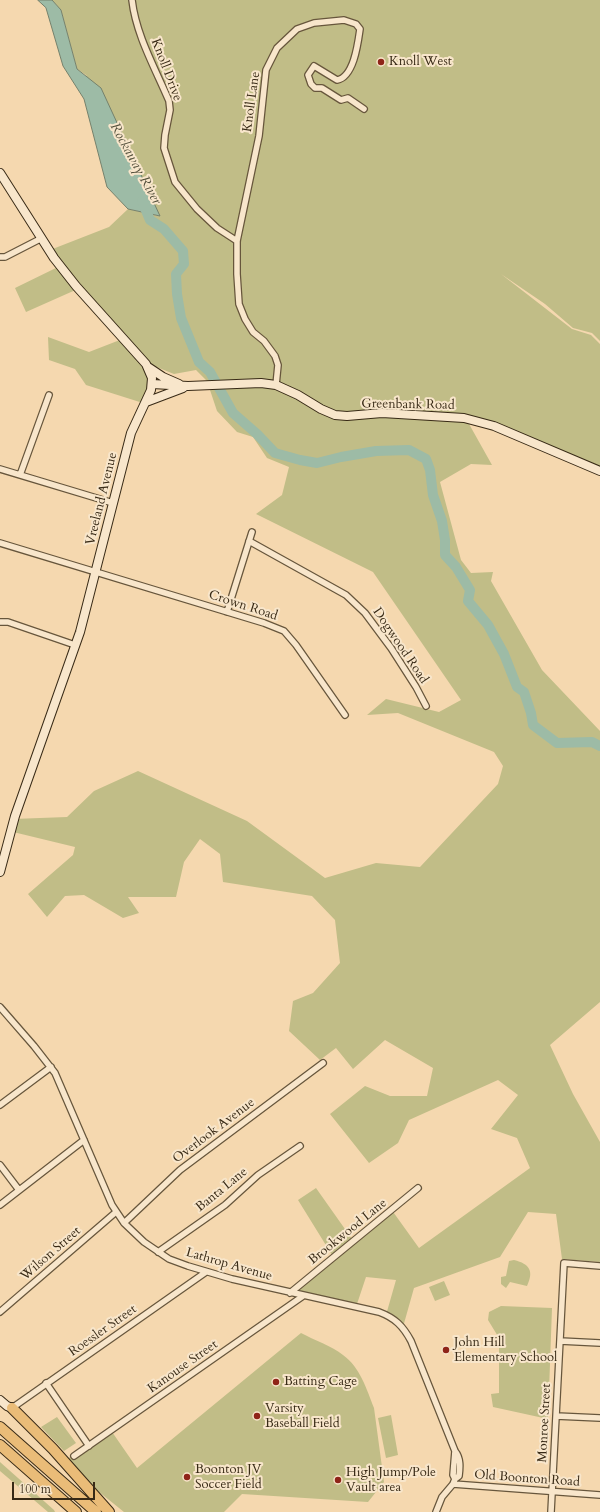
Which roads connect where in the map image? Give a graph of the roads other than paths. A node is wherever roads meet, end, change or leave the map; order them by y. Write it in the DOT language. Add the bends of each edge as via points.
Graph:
graph roads {
  1 [pos="132,0"];
  2 [pos="364,109"];
  3 [pos="0,173"];
  4 [pos="42,238"];
  5 [pos="237,241"];
  6 [pos="0,257"];
  7 [pos="147,367"];
  8 [pos="152,384"];
  9 [pos="276,385"];
  10 [pos="188,386"];
  11 [pos="49,395"];
  12 [pos="146,402"];
  13 [pos="0,469"];
  14 [pos="600,472"];
  15 [pos="20,475"];
  16 [pos="113,503"];
  17 [pos="252,532"];
  18 [pos="249,541"];
  19 [pos="0,542"];
  20 [pos="95,572"];
  21 [pos="227,612"];
  22 [pos="0,622"];
  23 [pos="75,645"];
  24 [pos="426,706"];
  25 [pos="345,715"];
  26 [pos="0,872"];
  27 [pos="0,1007"];
  28 [pos="323,1063"];
  29 [pos="51,1067"];
  30 [pos="0,1105"];
  31 [pos="84,1140"];
  32 [pos="300,1146"];
  33 [pos="0,1165"];
  34 [pos="418,1188"];
  35 [pos="19,1190"];
  36 [pos="0,1205"];
  37 [pos="116,1212"];
  38 [pos="124,1223"];
  39 [pos="158,1252"];
  40 [pos="600,1266"];
  41 [pos="206,1272"];
  42 [pos="290,1293"];
  43 [pos="303,1296"];
  44 [pos="0,1312"];
  45 [pos="560,1341"];
  46 [pos="600,1343"];
  47 [pos="46,1383"];
  48 [pos="0,1400"];
  49 [pos="12,1408"];
  50 [pos="556,1416"];
  51 [pos="600,1418"];
  52 [pos="0,1427"];
  53 [pos="0,1445"];
  54 [pos="89,1446"];
  55 [pos="74,1456"];
  56 [pos="454,1481"];
  57 [pos="552,1492"];
  58 [pos="600,1495"];
  59 [pos="76,1512"];
  60 [pos="96,1512"];
  61 [pos="109,1512"];
  62 [pos="436,1512"];
  63 [pos="551,1512"];
  1 -- 5 [label="street, Knoll Drive" via="142,38 169,101 164,148 175,182 197,209 217,228"];
  2 -- 5 [label="street, Knoll Lane" via="348,98 342,100 322,88 315,88 308,75 314,66 337,80 345,76 355,58 360,29 356,24 344,20 314,23 290,34 277,48 266,70 259,136"];
  3 -- 4 [label="street"];
  4 -- 6 [label="street" via="5,257"];
  4 -- 7 [label="street" via="76,286 141,356"];
  5 -- 9 [label="street, Knoll Lane" via="238,304 253,332 276,356"];
  7 -- 8 [label="street"];
  7 -- 10 [label="street, Greenbank Road" via="162,377"];
  8 -- 10 [label="street, Greenbank Road"];
  8 -- 12 [label="street, Vreeland Avenue"];
  9 -- 10 [label="street, Greenbank Road" via="250,383"];
  9 -- 14 [label="street, Greenbank Road" via="336,415 382,413 483,422"];
  10 -- 12 [label="street, Greenbank Road"];
  11 -- 15 [label="street"];
  12 -- 16 [label="street, Vreeland Avenue" via="131,433"];
  13 -- 15 [label="street"];
  15 -- 16 [label="street"];
  16 -- 20 [label="street, Vreeland Avenue"];
  17 -- 18 [label="street"];
  18 -- 21 [label="street"];
  18 -- 24 [label="street, Dogwood Road" via="346,595 366,613 416,686"];
  19 -- 20 [label="street, Crown Road"];
  20 -- 21 [label="street, Crown Road"];
  20 -- 23 [label="street, Vreeland Avenue"];
  21 -- 25 [label="street, Crown Road" via="284,631"];
  22 -- 23 [label="street" via="8,622"];
  23 -- 26 [label="street, Vreeland Avenue" via="15,816"];
  27 -- 29 [label="street, Lathrop Avenue"];
  28 -- 38 [label="street, Overlook Avenue" via="180,1170"];
  29 -- 30 [label="street"];
  29 -- 31 [label="street, Lathrop Avenue"];
  31 -- 35 [label="street"];
  31 -- 37 [label="street, Lathrop Avenue"];
  32 -- 39 [label="street, Banta Lane" via="258,1174 225,1205"];
  33 -- 35 [label="street"];
  34 -- 42 [label="street, Brookwood Lane"];
  35 -- 36 [label="street"];
  37 -- 38 [label="street, Lathrop Avenue"];
  37 -- 44 [label="street, Wilson Street"];
  38 -- 39 [label="street, Lathrop Avenue"];
  39 -- 41 [label="street, Lathrop Avenue"];
  40 -- 45 [label="street, Monroe Street" via="564,1264"];
  41 -- 42 [label="street, Lathrop Avenue"];
  41 -- 47 [label="street, Roessler Street"];
  42 -- 43 [label="street, Lathrop Avenue"];
  43 -- 54 [label="street, Kanouse Street"];
  43 -- 56 [label="street, Lathrop Avenue" via="379,1312 401,1325 412,1341 459,1457 460,1468"];
  45 -- 46 [label="street"];
  45 -- 50 [label="street, Monroe Street"];
  47 -- 49 [label="street, Roessler Street"];
  47 -- 54 [label="street"];
  48 -- 49 [label="street"];
  49 -- 61 [label="highway" via="53,1449"];
  50 -- 51 [label="street"];
  50 -- 57 [label="street, Monroe Street"];
  52 -- 60 [label="highway"];
  53 -- 59 [label="highway"];
  54 -- 55 [label="street, Kanouse Street"];
  56 -- 57 [label="street, Old Boonton Road"];
  56 -- 62 [label="street, Lathrop Avenue" via="442,1497"];
  57 -- 58 [label="street, Old Boonton Road"];
  57 -- 63 [label="street, Monroe Street"];
}
